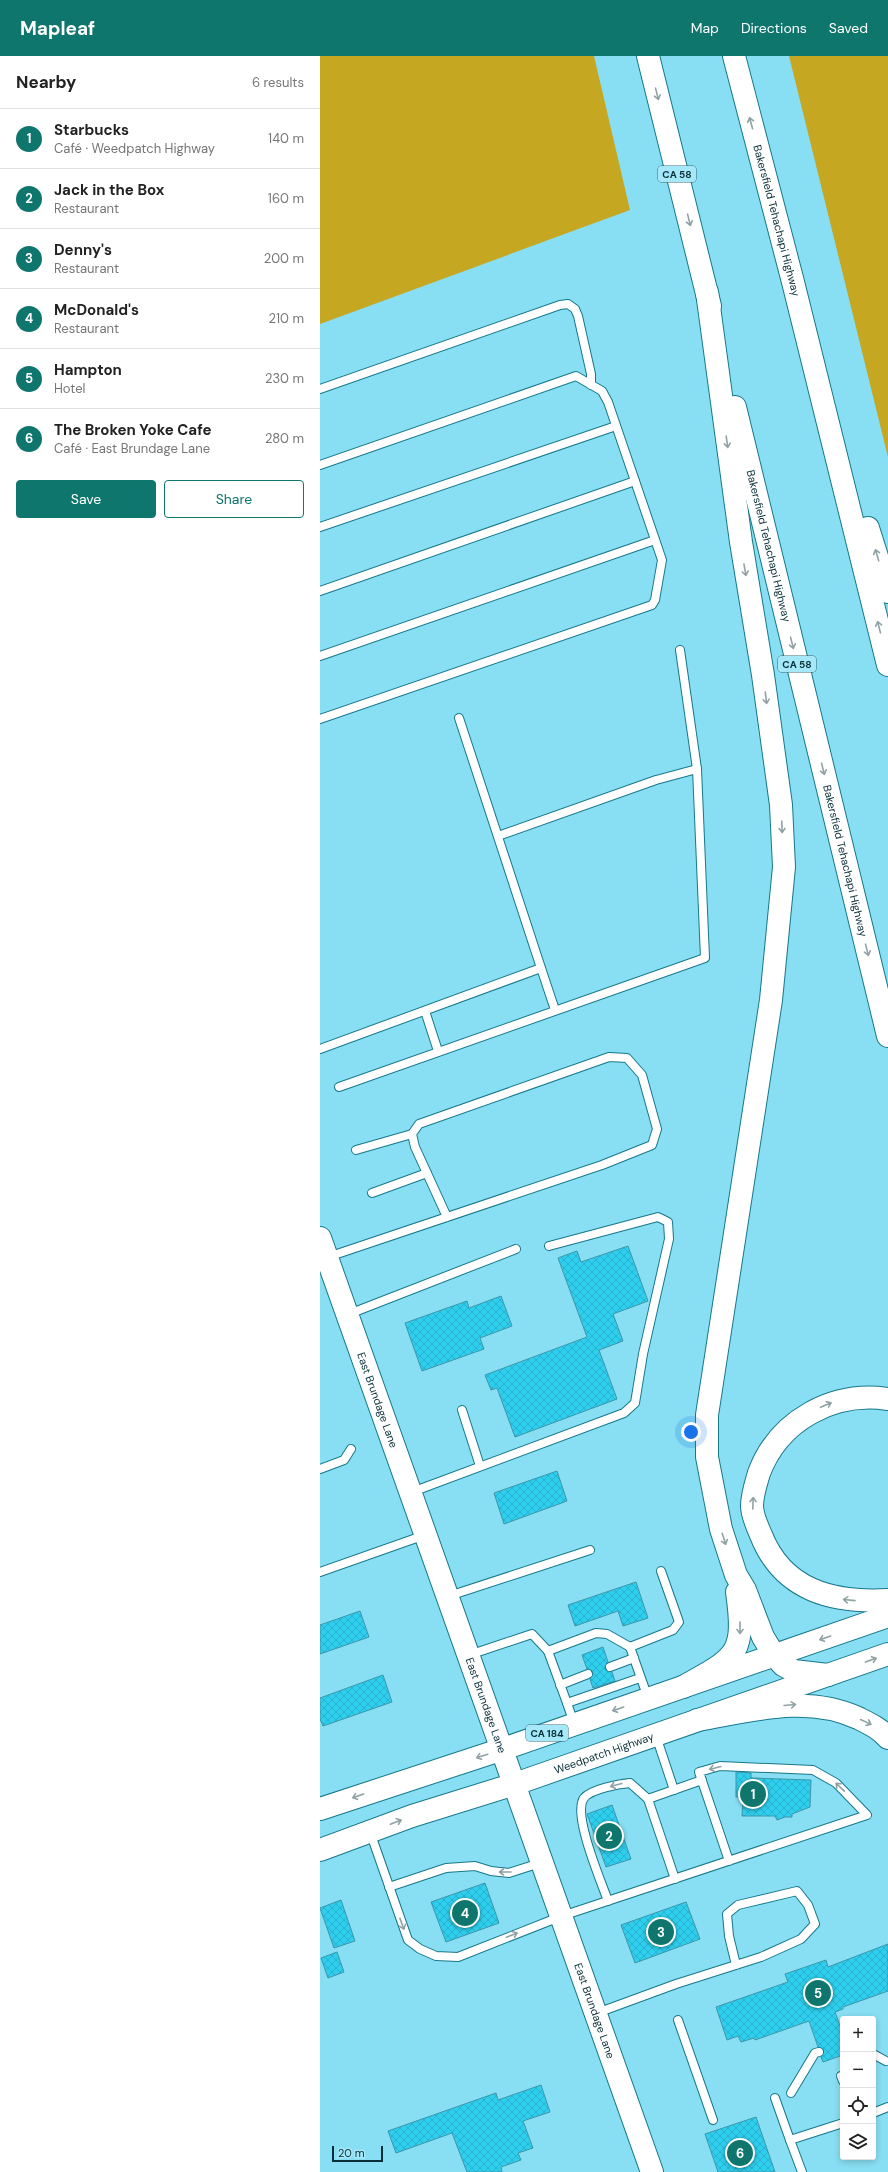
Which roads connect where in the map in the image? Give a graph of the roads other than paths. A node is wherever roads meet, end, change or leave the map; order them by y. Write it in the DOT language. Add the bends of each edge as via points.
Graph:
graph roads {
  1 [pos="648,56"];
  2 [pos="734,56"];
  3 [pos="793,282"];
  4 [pos="707,292"];
  5 [pos="591,385"];
  6 [pos="320,389"];
  7 [pos="616,426"];
  8 [pos="320,465"];
  9 [pos="635,481"];
  10 [pos="320,527"];
  11 [pos="655,540"];
  12 [pos="320,592"];
  13 [pos="888,592"];
  14 [pos="680,650"];
  15 [pos="320,656"];
  16 [pos="888,665"];
  17 [pos="459,718"];
  18 [pos="320,719"];
  19 [pos="697,769"];
  20 [pos="498,836"];
  21 [pos="541,968"];
  22 [pos="555,1010"];
  23 [pos="425,1011"];
  24 [pos="888,1036"];
  25 [pos="320,1049"];
  26 [pos="438,1051"];
  27 [pos="338,1087"];
  28 [pos="412,1134"];
  29 [pos="356,1150"];
  30 [pos="427,1173"];
  31 [pos="372,1193"];
  32 [pos="447,1217"];
  33 [pos="550,1246"];
  34 [pos="323,1248"];
  35 [pos="516,1249"];
  36 [pos="347,1314"];
  37 [pos="888,1399"];
  38 [pos="462,1410"];
  39 [pos="351,1449"];
  40 [pos="480,1466"];
  41 [pos="320,1469"];
  42 [pos="411,1492"];
  43 [pos="426,1534"];
  44 [pos="590,1550"];
  45 [pos="661,1571"];
  46 [pos="320,1572"];
  47 [pos="736,1575"];
  48 [pos="448,1596"];
  49 [pos="888,1600"];
  50 [pos="888,1616"];
  51 [pos="630,1647"];
  52 [pos="548,1650"];
  53 [pos="888,1654"];
  54 [pos="469,1655"];
  55 [pos="774,1655"];
  56 [pos="634,1658"];
  57 [pos="610,1667"];
  58 [pos="588,1674"];
  59 [pos="828,1675"];
  60 [pos="640,1678"];
  61 [pos="560,1685"];
  62 [pos="683,1687"];
  63 [pos="648,1699"];
  64 [pos="567,1703"];
  65 [pos="696,1720"];
  66 [pos="574,1724"];
  67 [pos="655,1734"];
  68 [pos="888,1738"];
  69 [pos="503,1749"];
  70 [pos="700,1776"];
  71 [pos="515,1784"];
  72 [pos="674,1790"];
  73 [pos="648,1799"];
  74 [pos="320,1809"];
  75 [pos="370,1832"];
  76 [pos="320,1850"];
  77 [pos="728,1861"];
  78 [pos="543,1862"];
  79 [pos="675,1878"];
  80 [pos="389,1887"];
  81 [pos="608,1901"];
  82 [pos="562,1916"];
  83 [pos="736,1965"];
  84 [pos="596,2014"];
  85 [pos="678,2020"];
  86 [pos="819,2052"];
  87 [pos="876,2056"];
  88 [pos="886,2061"];
  89 [pos="791,2093"];
  90 [pos="775,2098"];
  91 [pos="888,2108"];
  92 [pos="876,2111"];
  93 [pos="713,2120"];
  94 [pos="840,2124"];
  95 [pos="790,2140"];
  96 [pos="652,2172"];
  97 [pos="802,2172"];
  1 -- 4 [label="main road, Bakersfield Tehachapi Highway / CA 58, one-way"];
  3 -- 2 [label="main road, Bakersfield Tehachapi Highway, one-way"];
  13 -- 3 [label="main road, one-way"];
  16 -- 3 [label="main road, Bakersfield Tehachapi Highway, one-way"];
  4 -- 24 [label="main road, Bakersfield Tehachapi Highway / CA 58, one-way"];
  4 -- 47 [label="main road, one-way" via="741,542 781,805 784,867 771,1000 708,1415 706,1457 720,1529"];
  5 -- 6 [label="lane" via="591,374 578,316 575,309 568,304"];
  5 -- 7 [label="lane" via="602,391"];
  5 -- 8 [label="lane" via="576,376"];
  7 -- 9 [label="lane"];
  7 -- 10 [label="lane"];
  9 -- 11 [label="lane"];
  9 -- 12 [label="lane"];
  11 -- 15 [label="lane"];
  11 -- 18 [label="lane" via="662,560 652,605"];
  14 -- 19 [label="lane"];
  17 -- 20 [label="lane"];
  19 -- 20 [label="lane" via="656,780"];
  19 -- 22 [label="lane" via="705,958"];
  20 -- 21 [label="lane"];
  21 -- 22 [label="lane"];
  21 -- 23 [label="lane"];
  22 -- 26 [label="lane"];
  23 -- 25 [label="lane"];
  23 -- 26 [label="lane"];
  26 -- 27 [label="lane"];
  28 -- 29 [label="lane"];
  28 -- 30 [label="lane" via="415,1148"];
  28 -- 32 [label="lane" via="418,1124 609,1057 627,1058 642,1075 657,1129 652,1145 602,1165"];
  30 -- 31 [label="lane"];
  30 -- 32 [label="lane"];
  32 -- 34 [label="lane"];
  33 -- 40 [label="lane" via="658,1217 668,1222 669,1239 643,1354 635,1403 624,1413"];
  34 -- 36 [label="main road, East Brundage Lane"];
  35 -- 36 [label="lane"];
  36 -- 42 [label="main road, East Brundage Lane"];
  49 -- 37 [label="main road, one-way" via="835,1598 822,1595 795,1581 772,1557 755,1521 752,1506 755,1484 764,1461 776,1442 793,1424 811,1412 832,1403 853,1398"];
  38 -- 40 [label="lane"];
  39 -- 41 [label="lane" via="344,1460"];
  40 -- 42 [label="lane"];
  42 -- 43 [label="main road, East Brundage Lane"];
  43 -- 46 [label="lane"];
  43 -- 48 [label="main road, East Brundage Lane"];
  44 -- 48 [label="lane"];
  45 -- 51 [label="lane" via="679,1622 672,1630"];
  47 -- 55 [label="main road" via="745,1590 763,1637"];
  47 -- 62 [label="main road, one-way" via="741,1632 738,1646 730,1659"];
  48 -- 54 [label="main road, East Brundage Lane"];
  50 -- 55 [label="main road, CA 184, one-way"];
  51 -- 52 [label="lane" via="607,1634 596,1633"];
  51 -- 56 [label="lane"];
  52 -- 54 [label="lane" via="532,1634"];
  52 -- 61 [label="lane"];
  59 -- 53 [label="main road, Weedpatch Highway, one-way"];
  54 -- 69 [label="main road, East Brundage Lane"];
  55 -- 59 [label="main road" via="783,1665 794,1671"];
  55 -- 62 [label="main road, CA 184"];
  56 -- 57 [label="lane"];
  56 -- 60 [label="lane"];
  58 -- 61 [label="lane"];
  59 -- 65 [label="main road, Weedpatch Highway"];
  60 -- 63 [label="lane"];
  60 -- 64 [label="lane"];
  61 -- 64 [label="lane"];
  62 -- 63 [label="main road, CA 184"];
  63 -- 66 [label="main road, CA 184, one-way"];
  64 -- 66 [label="lane"];
  65 -- 67 [label="main road, Weedpatch Highway"];
  65 -- 68 [label="main road, one-way" via="795,1704 841,1710 879,1728"];
  66 -- 69 [label="main road, CA 184"];
  67 -- 71 [label="main road, Weedpatch Highway"];
  67 -- 72 [label="lane"];
  69 -- 71 [label="main road, East Brundage Lane"];
  69 -- 74 [label="main road, CA 184, one-way"];
  70 -- 72 [label="lane"];
  70 -- 77 [label="lane"];
  77 -- 70 [label="lane, one-way" via="867,1815 836,1783 813,1770 720,1766"];
  75 -- 71 [label="main road, Weedpatch Highway, one-way"];
  71 -- 78 [label="main road, East Brundage Lane"];
  72 -- 73 [label="lane"];
  73 -- 79 [label="lane"];
  73 -- 81 [label="lane, one-way" via="630,1783 600,1790 585,1796 581,1802 584,1832"];
  75 -- 76 [label="main road, Weedpatch Highway"];
  75 -- 80 [label="lane"];
  77 -- 79 [label="lane"];
  78 -- 80 [label="lane, one-way" via="509,1873 475,1866 446,1868"];
  78 -- 82 [label="main road, East Brundage Lane"];
  79 -- 81 [label="lane"];
  80 -- 82 [label="lane, one-way" via="408,1940 436,1956 458,1957"];
  81 -- 82 [label="lane"];
  82 -- 84 [label="main road, East Brundage Lane"];
  83 -- 83 [label="lane" via="801,1939 815,1924 808,1905 797,1891 738,1905 727,1914"];
  83 -- 84 [label="lane"];
  84 -- 96 [label="main road, East Brundage Lane"];
  85 -- 93 [label="lane"];
  86 -- 89 [label="lane" via="815,2053"];
  87 -- 88 [label="lane"];
  90 -- 95 [label="lane"];
  91 -- 92 [label="lane"];
  94 -- 95 [label="lane"];
  95 -- 97 [label="lane"];
}
